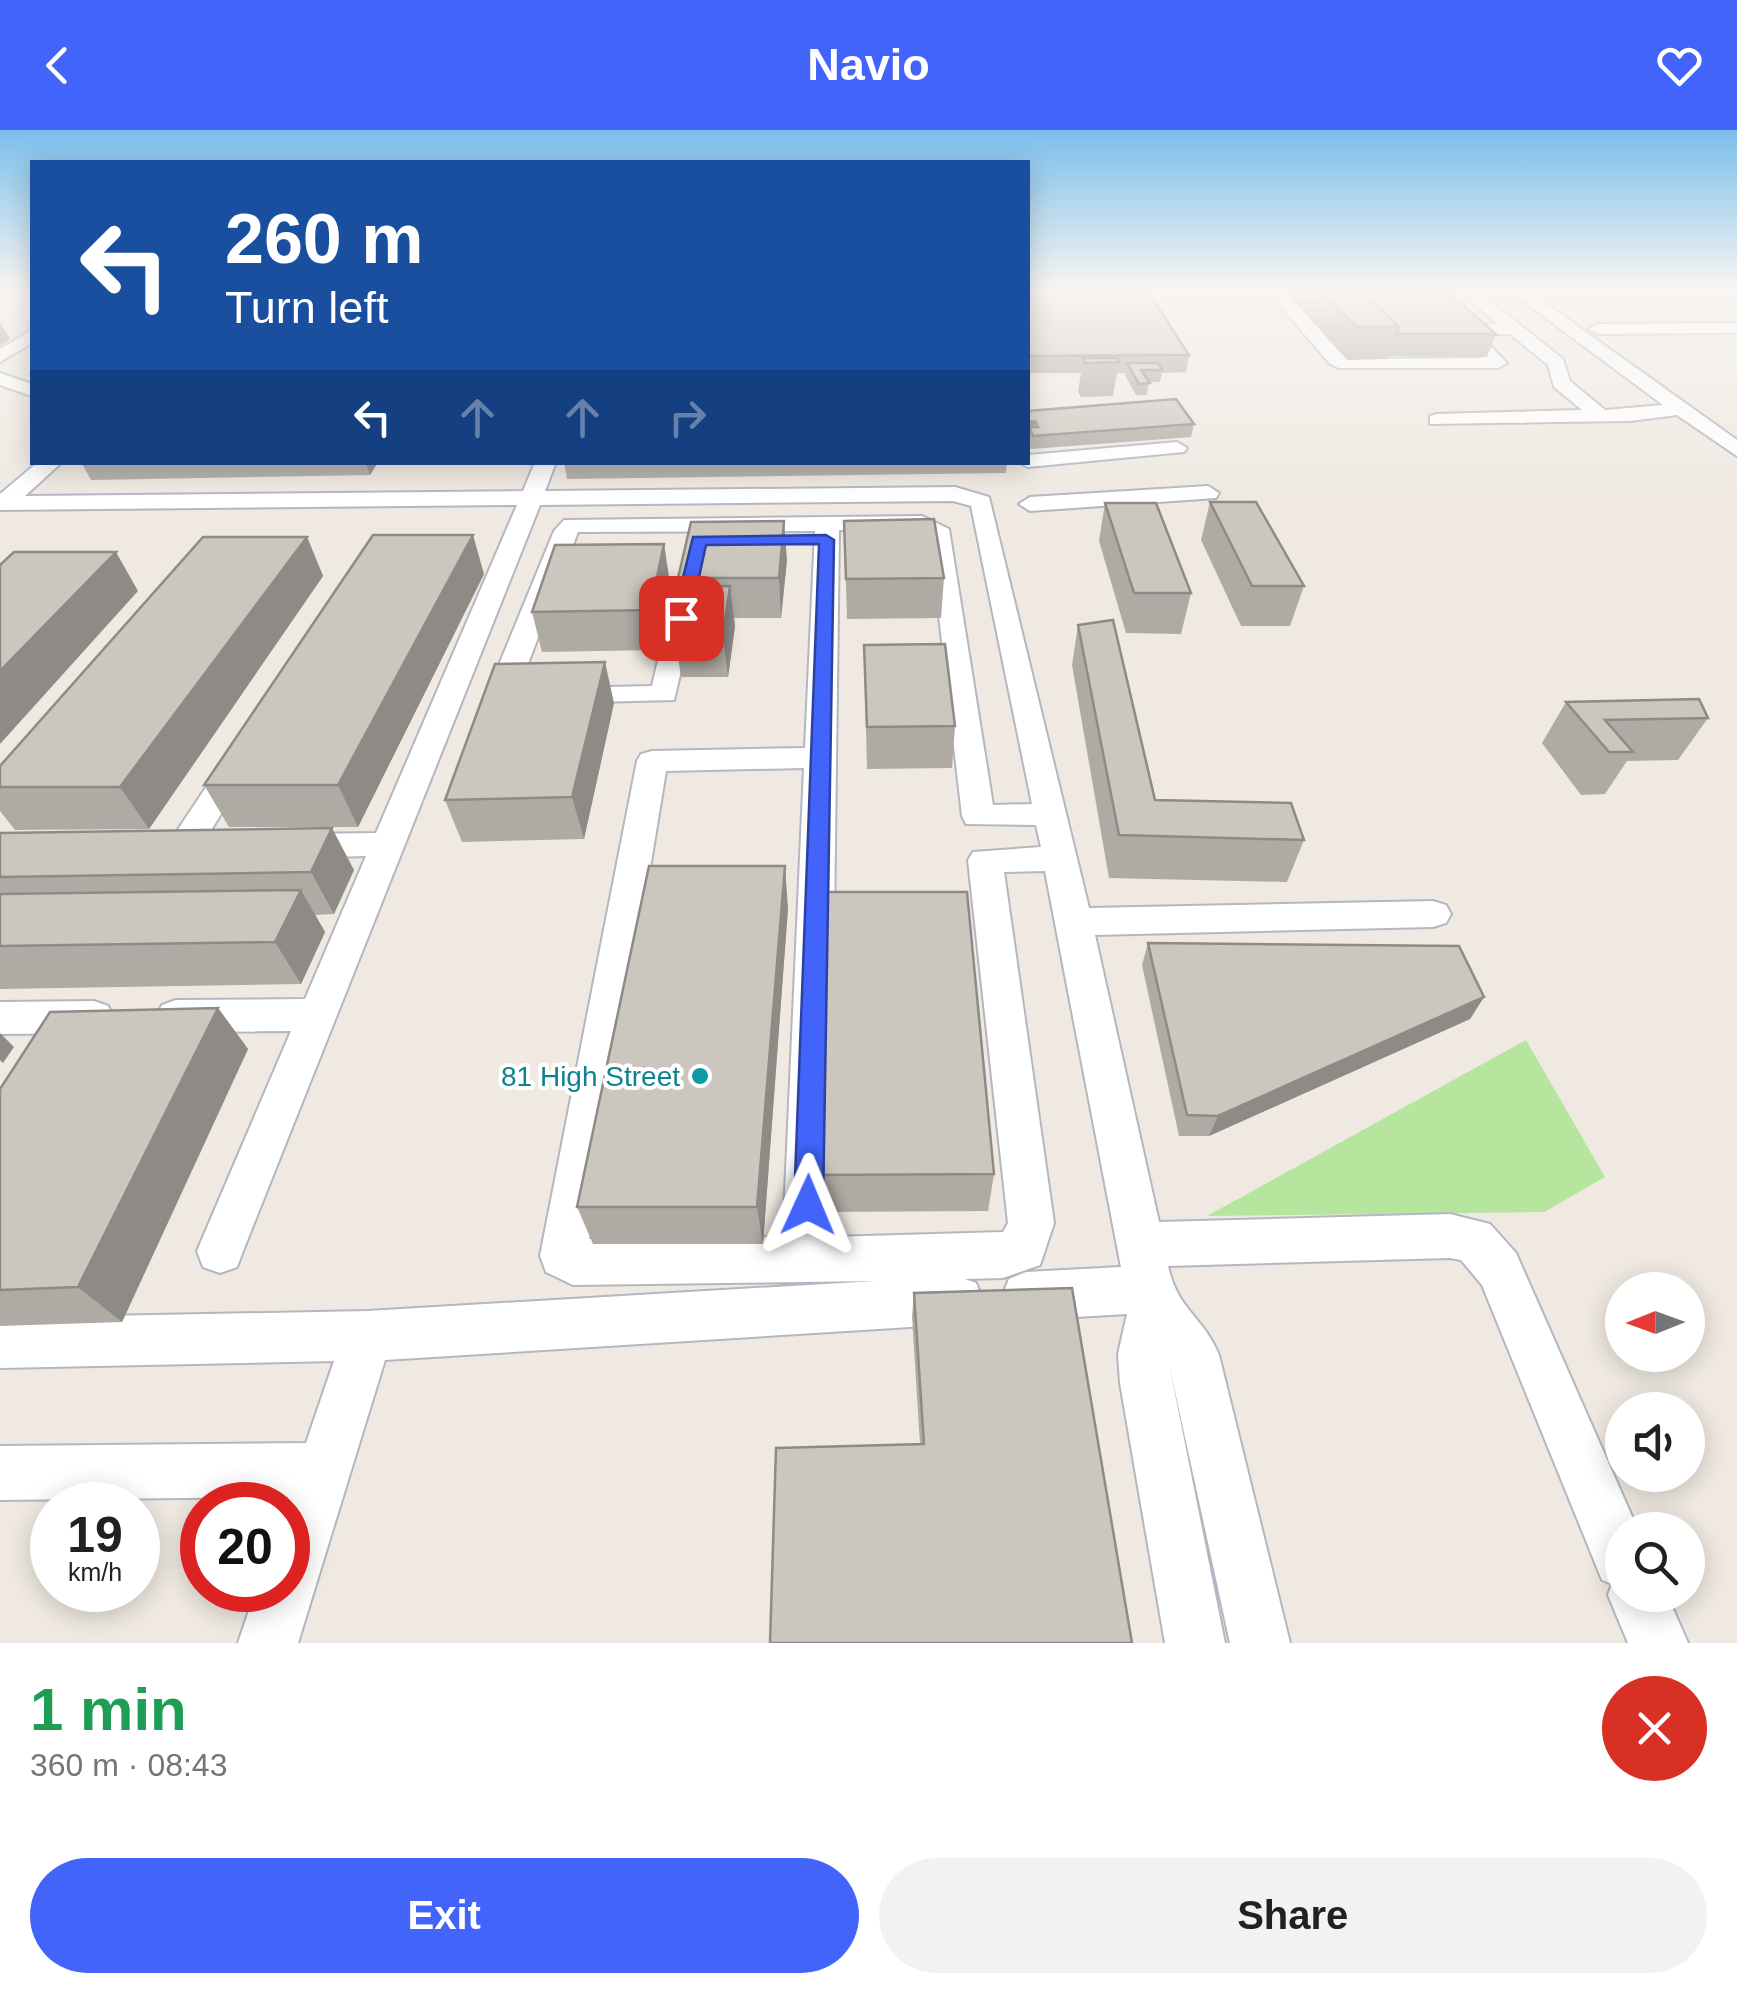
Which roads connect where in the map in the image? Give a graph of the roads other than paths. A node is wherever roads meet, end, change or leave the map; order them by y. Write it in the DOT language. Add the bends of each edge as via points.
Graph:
graph roads {
  1 [pos="1550,357"];
  2 [pos="1334,358"];
  3 [pos="1492,358"];
  4 [pos="1556,358"];
  5 [pos="1608,358"];
  6 [pos="1639,358"];
  7 [pos="1617,364"];
  8 [pos="0,379"];
  9 [pos="30,389"];
  10 [pos="1583,402"];
  11 [pos="1676,406"];
  12 [pos="1601,416"];
  13 [pos="1437,420"];
  14 [pos="1737,427"];
  15 [pos="1177,448"];
  16 [pos="1737,450"];
  17 [pos="1030,462"];
  18 [pos="48,465"];
  19 [pos="545,465"];
  20 [pos="1026,465"];
  21 [pos="1208,494"];
  22 [pos="532,498"];
  23 [pos="2,502"];
  24 [pos="1030,504"];
  25 [pos="982,510"];
  26 [pos="827,531"];
  27 [pos="696,551"];
  28 [pos="500,698"];
  29 [pos="256,734"];
  30 [pos="486,734"];
  31 [pos="821,758"];
  32 [pos="1049,814"];
  33 [pos="978,816"];
  34 [pos="390,844"];
  35 [pos="259,846"];
  36 [pos="221,847"];
  37 [pos="147,848"];
  38 [pos="183,848"];
  39 [pos="1058,859"];
  40 [pos="987,877"];
  41 [pos="951,895"];
  42 [pos="855,897"];
  43 [pos="816,898"];
  44 [pos="1433,914"];
  45 [pos="1074,922"];
  46 [pos="320,1015"];
  47 [pos="0,1018"];
  48 [pos="220,1251"];
  49 [pos="806,1260"];
  50 [pos="1148,1280"];
  51 [pos="367,1336"];
  52 [pos="0,1343"];
  53 [pos="324,1470"];
  54 [pos="0,1473"];
  55 [pos="310,1514"];
  56 [pos="1605,1520"];
  57 [pos="278,1612"];
  58 [pos="1644,1612"];
  59 [pos="268,1643"];
  60 [pos="1195,1643"];
  61 [pos="1260,1643"];
  62 [pos="1658,1643"];
  1 -- 10 [label="street" via="1560,367 1561,383"];
  2 -- 3 [label="street" via="1345,364 1498,363"];
  4 -- 7 [label="street"];
  5 -- 7 [label="street"];
  6 -- 14 [label="street"];
  7 -- 11 [label="street"];
  8 -- 9 [label="street"];
  10 -- 11 [label="street"];
  10 -- 12 [label="street"];
  11 -- 12 [label="street"];
  11 -- 16 [label="street"];
  12 -- 13 [label="street"];
  15 -- 17 [label="street"];
  18 -- 23 [label="street"];
  19 -- 22 [label="street"];
  20 -- 24 [label="street"];
  21 -- 24 [label="street"];
  22 -- 23 [label="street"];
  22 -- 25 [label="street" via="955,494 975,498"];
  22 -- 34 [label="street"];
  24 -- 25 [label="street"];
  25 -- 32 [label="street"];
  26 -- 27 [label="street"];
  26 -- 31 [label="street"];
  26 -- 33 [label="street" via="909,522 940,534"];
  27 -- 28 [label="street" via="664,694"];
  27 -- 28 [label="street" via="569,528"];
  28 -- 30 [label="street"];
  29 -- 38 [label="street"];
  31 -- 43 [label="street"];
  31 -- 49 [label="street" via="652,761 563,1256 574,1262"];
  32 -- 33 [label="street"];
  32 -- 39 [label="street"];
  33 -- 40 [label="street"];
  34 -- 35 [label="street"];
  34 -- 46 [label="street"];
  36 -- 38 [label="street"];
  37 -- 38 [label="street"];
  39 -- 40 [label="street"];
  39 -- 45 [label="street"];
  40 -- 41 [label="street"];
  40 -- 49 [label="street" via="1029,1239 1023,1249 1003,1255"];
  42 -- 43 [label="street"];
  43 -- 49 [label="street"];
  44 -- 45 [label="street"];
  45 -- 50 [label="street"];
  46 -- 47 [label="street" via="108,1025"];
  46 -- 48 [label="street"];
  50 -- 51 [label="street"];
  50 -- 56 [label="street" via="1450,1236 1474,1240 1500,1270"];
  50 -- 60 [label="street" via="1146,1383"];
  50 -- 61 [label="street" via="1198,1366"];
  51 -- 52 [label="street"];
  51 -- 53 [label="street"];
  53 -- 54 [label="street"];
  53 -- 55 [label="street"];
  57 -- 59 [label="street"];
  58 -- 62 [label="street"];
}
